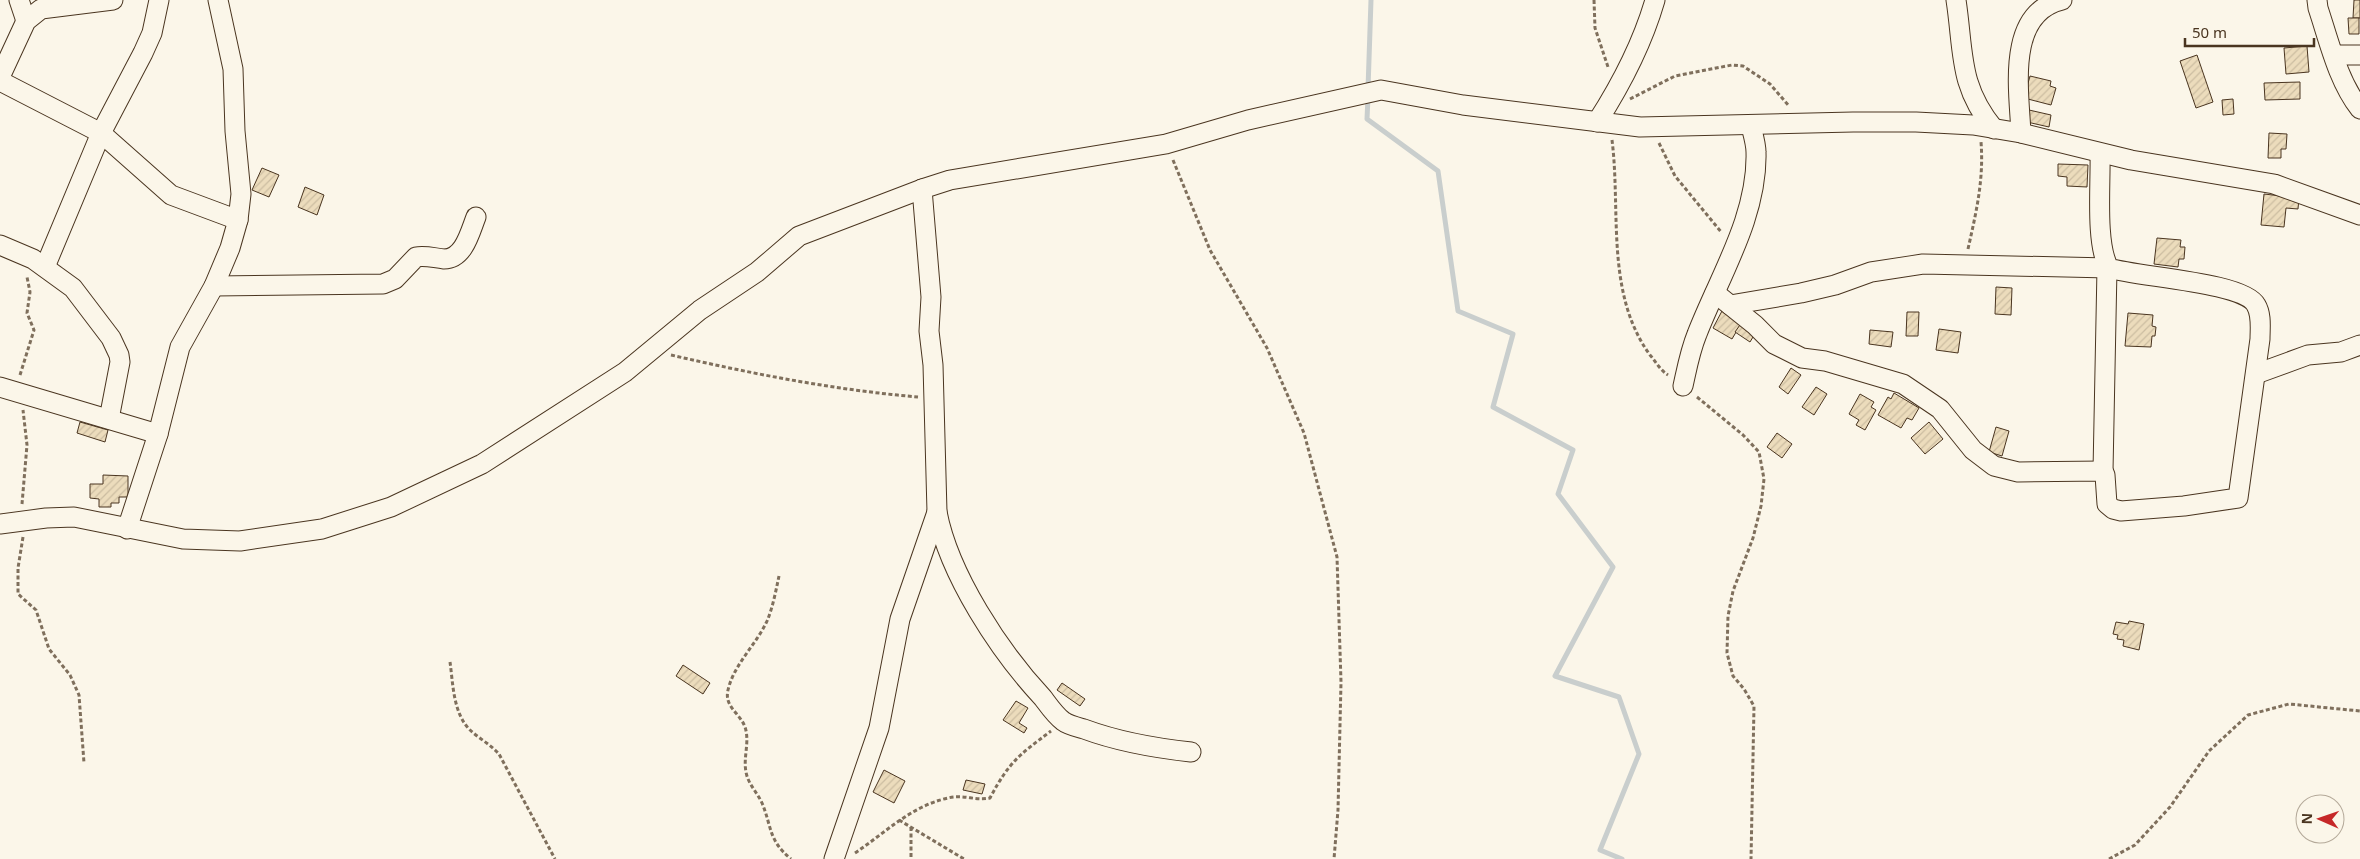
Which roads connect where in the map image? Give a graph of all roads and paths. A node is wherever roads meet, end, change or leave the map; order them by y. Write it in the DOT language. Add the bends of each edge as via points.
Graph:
graph roads {
  1 [pos="19,0"];
  2 [pos="112,0"];
  3 [pos="158,0"];
  4 [pos="218,0"];
  5 [pos="1594,0"];
  6 [pos="1656,0"];
  7 [pos="1956,0"];
  8 [pos="2062,0"];
  9 [pos="2317,0"];
  10 [pos="26,21"];
  11 [pos="2334,55"];
  12 [pos="2360,55"];
  13 [pos="0,79"];
  14 [pos="1617,93"];
  15 [pos="2360,109"];
  16 [pos="1604,123"];
  17 [pos="1804,123"];
  18 [pos="1751,126"];
  19 [pos="1654,128"];
  20 [pos="1987,128"];
  21 [pos="101,133"];
  22 [pos="2020,133"];
  23 [pos="1166,144"];
  24 [pos="2100,153"];
  25 [pos="922,188"];
  26 [pos="2360,215"];
  27 [pos="476,217"];
  28 [pos="238,220"];
  29 [pos="0,245"];
  30 [pos="1735,248"];
  31 [pos="20,253"];
  32 [pos="1964,265"];
  33 [pos="45,267"];
  34 [pos="2108,268"];
  35 [pos="214,286"];
  36 [pos="1722,299"];
  37 [pos="2360,345"];
  38 [pos="652,351"];
  39 [pos="2256,374"];
  40 [pos="1683,386"];
  41 [pos="13,392"];
  42 [pos="934,398"];
  43 [pos="109,419"];
  44 [pos="158,434"];
  45 [pos="2103,472"];
  46 [pos="937,512"];
  47 [pos="22,522"];
  48 [pos="0,524"];
  49 [pos="127,529"];
  50 [pos="779,576"];
  51 [pos="450,662"];
  52 [pos="2360,711"];
  53 [pos="1064,722"];
  54 [pos="1191,752"];
  55 [pos="84,763"];
  56 [pos="899,820"];
  57 [pos="911,827"];
  58 [pos="854,854"];
  59 [pos="555,859"];
  60 [pos="791,859"];
  61 [pos="834,859"];
  62 [pos="911,859"];
  63 [pos="964,859"];
  64 [pos="1334,859"];
  65 [pos="1751,859"];
  66 [pos="2109,859"];
  1 -- 10 [label="street"];
  2 -- 10 [label="street" via="48,7"];
  3 -- 21 [label="street" via="152,33"];
  4 -- 28 [label="street" via="233,69 241,194"];
  5 -- 14 [label="path" via="1595,28"];
  6 -- 14 [label="street" via="1640,46"];
  7 -- 20 [label="street" via="1966,76"];
  8 -- 22 [label="street" via="2042,10 2028,23 2022,39 2019,58"];
  9 -- 11 [label="street"];
  10 -- 13 [label="street"];
  11 -- 12 [label="street"];
  11 -- 15 [label="street"];
  13 -- 21 [label="street"];
  14 -- 16 [label="street"];
  14 -- 17 [label="path" via="1627,100 1675,76 1732,65 1743,66 1770,84"];
  16 -- 19 [label="street"];
  16 -- 23 [label="street" via="1463,105 1381,90 1248,120"];
  16 -- 40 [label="path" via="1614,152 1618,264 1627,306 1642,343 1663,372"];
  17 -- 18 [label="street"];
  17 -- 20 [label="street" via="1916,122"];
  18 -- 19 [label="street"];
  18 -- 30 [label="street" via="1756,166"];
  19 -- 30 [label="path" via="1675,176"];
  20 -- 22 [label="street"];
  20 -- 32 [label="path" via="1980,195"];
  21 -- 28 [label="street" via="171,195"];
  21 -- 33 [label="street"];
  22 -- 24 [label="street"];
  23 -- 25 [label="street" via="950,180"];
  23 -- 64 [label="path" via="1210,250 1267,348 1304,433 1337,557 1341,682"];
  24 -- 26 [label="street" via="2274,184"];
  24 -- 34 [label="street" via="2101,234"];
  25 -- 38 [label="street" via="800,236"];
  25 -- 42 [label="street" via="931,297 929,331"];
  27 -- 35 [label="street" via="466,243 452,257 416,257 395,279 384,284"];
  28 -- 35 [label="street"];
  29 -- 31 [label="street"];
  30 -- 36 [label="street"];
  31 -- 33 [label="street"];
  31 -- 41 [label="path" via="30,292 27,313 34,330"];
  32 -- 34 [label="street"];
  32 -- 36 [label="street" via="1899,267 1871,272 1801,294"];
  33 -- 43 [label="street" via="80,294 116,347 120,362"];
  34 -- 39 [label="street" via="2245,294 2256,304 2260,317"];
  34 -- 45 [label="street"];
  35 -- 44 [label="street" via="180,346"];
  36 -- 40 [label="street" via="1691,350"];
  36 -- 45 [label="street" via="1774,344 1802,358 1825,361 1903,384 1940,409 1973,450 1994,466 2018,472"];
  37 -- 39 [label="street" via="2341,352 2308,355"];
  38 -- 42 [label="path" via="734,370 857,392"];
  38 -- 49 [label="street" via="625,372 482,464 391,508 322,529 240,541 183,539"];
  39 -- 45 [label="street" via="2238,498 2121,511 2107,504"];
  40 -- 65 [label="path" via="1743,434 1759,452 1764,479 1753,538 1733,591 1728,616 1727,653 1733,676 1754,706"];
  41 -- 43 [label="street"];
  41 -- 47 [label="path" via="27,445"];
  42 -- 46 [label="street"];
  43 -- 44 [label="street"];
  44 -- 49 [label="street"];
  46 -- 53 [label="street" via="962,581 993,634 1021,674"];
  46 -- 61 [label="street" via="900,619 879,728"];
  47 -- 48 [label="street"];
  47 -- 49 [label="street" via="74,517"];
  47 -- 55 [label="path" via="17,589 36,610 49,649 76,684"];
  50 -- 60 [label="path" via="768,619 737,667 728,698 745,728 748,779 763,805 770,833 782,852"];
  51 -- 59 [label="path" via="462,720 469,730 499,754"];
  52 -- 66 [label="path" via="2289,704 2248,715 2208,751 2170,807 2135,845"];
  53 -- 54 [label="street" via="1112,740"];
  53 -- 56 [label="path" via="1015,758 990,798 950,797"];
  56 -- 57 [label="path"];
  56 -- 58 [label="path"];
  57 -- 62 [label="path"];
  57 -- 63 [label="path"];
}
